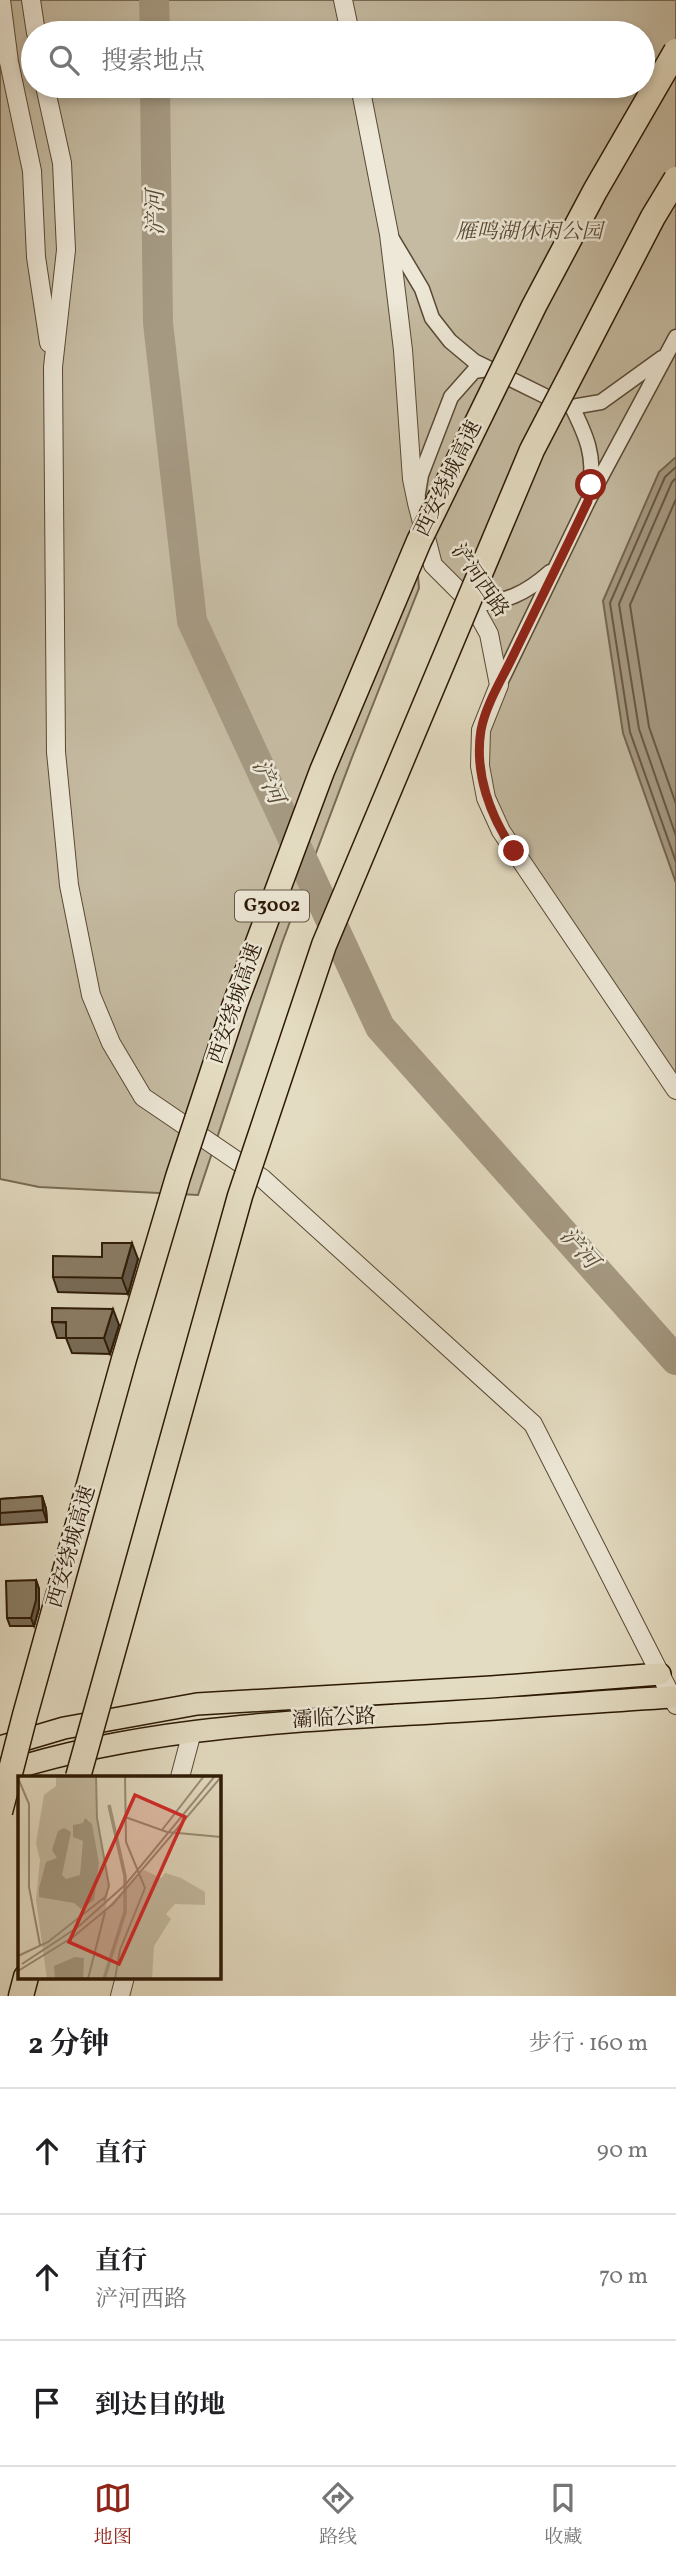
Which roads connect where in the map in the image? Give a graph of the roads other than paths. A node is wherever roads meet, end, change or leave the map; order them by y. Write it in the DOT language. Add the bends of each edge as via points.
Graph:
graph roads {
  1 [pos="1,0"];
  2 [pos="31,0"];
  3 [pos="343,0"];
  4 [pos="34,21"];
  5 [pos="347,21"];
  6 [pos="676,51"];
  7 [pos="655,87"];
  8 [pos="48,98"];
  9 [pos="362,98"];
  10 [pos="649,98"];
  11 [pos="676,179"];
  12 [pos="389,234"];
  13 [pos="676,337"];
  14 [pos="666,355"];
  15 [pos="53,367"];
  16 [pos="491,369"];
  17 [pos="572,407"];
  18 [pos="588,501"];
  19 [pos="416,503"];
  20 [pos="557,566"];
  21 [pos="473,605"];
  22 [pos="499,685"];
  23 [pos="676,1090"];
  24 [pos="660,1674"];
  25 [pos="674,1701"];
  26 [pos="192,1732"];
  27 [pos="0,1747"];
  28 [pos="0,1773"];
  29 [pos="78,1776"];
  30 [pos="180,1776"];
  31 [pos="0,1812"];
  32 [pos="25,1979"];
  33 [pos="124,1979"];
  34 [pos="21,1996"];
  35 [pos="120,1996"];
  1 -- 15 [label="street" via="32,171 36,257"];
  2 -- 4 [label="street"];
  3 -- 5 [label="street"];
  6 -- 7 [label="highway, 西安绕城高速 / G3002, bridge"];
  8 -- 15 [label="street" via="62,163 66,250"];
  9 -- 12 [label="street, 浐河西路"];
  10 -- 31 [label="highway, 西安绕城高速 / G3002, bridge" via="528,318 419,541 322,771 235,1004 178,1177"];
  11 -- 29 [label="highway, G3002, bridge" via="532,450 324,945 240,1196"];
  12 -- 16 [label="street" via="422,289 432,318 450,341"];
  12 -- 19 [label="street, 浐河西路"];
  13 -- 14 [label="street"];
  14 -- 17 [label="street" via="601,402"];
  14 -- 18 [label="street"];
  15 -- 24 [label="street" via="56,752 62,828 91,995 111,1042 143,1097 261,1178 533,1424"];
  16 -- 17 [label="street"];
  16 -- 19 [label="street" via="474,372 451,397 421,475"];
  17 -- 18 [label="street" via="589,440 593,470"];
  18 -- 20 [label="street"];
  19 -- 21 [label="street, 浐河西路" via="433,565"];
  20 -- 21 [label="street" via="529,590"];
  20 -- 22 [label="street"];
  21 -- 22 [label="street, 浐河西路" via="489,634"];
  22 -- 23 [label="street" via="481,730 480,766 486,798 500,831"];
  24 -- 25 [label="street"];
  24 -- 27 [label="main road, 灞临公路" via="197,1704 64,1728"];
  25 -- 26 [label="main road, 灞临公路" via="281,1722"];
  26 -- 28 [label="main road, 灞临公路" via="123,1741"];
  26 -- 30 [label="street"];
  32 -- 34 [label="highway"];
  33 -- 35 [label="street"];
}
